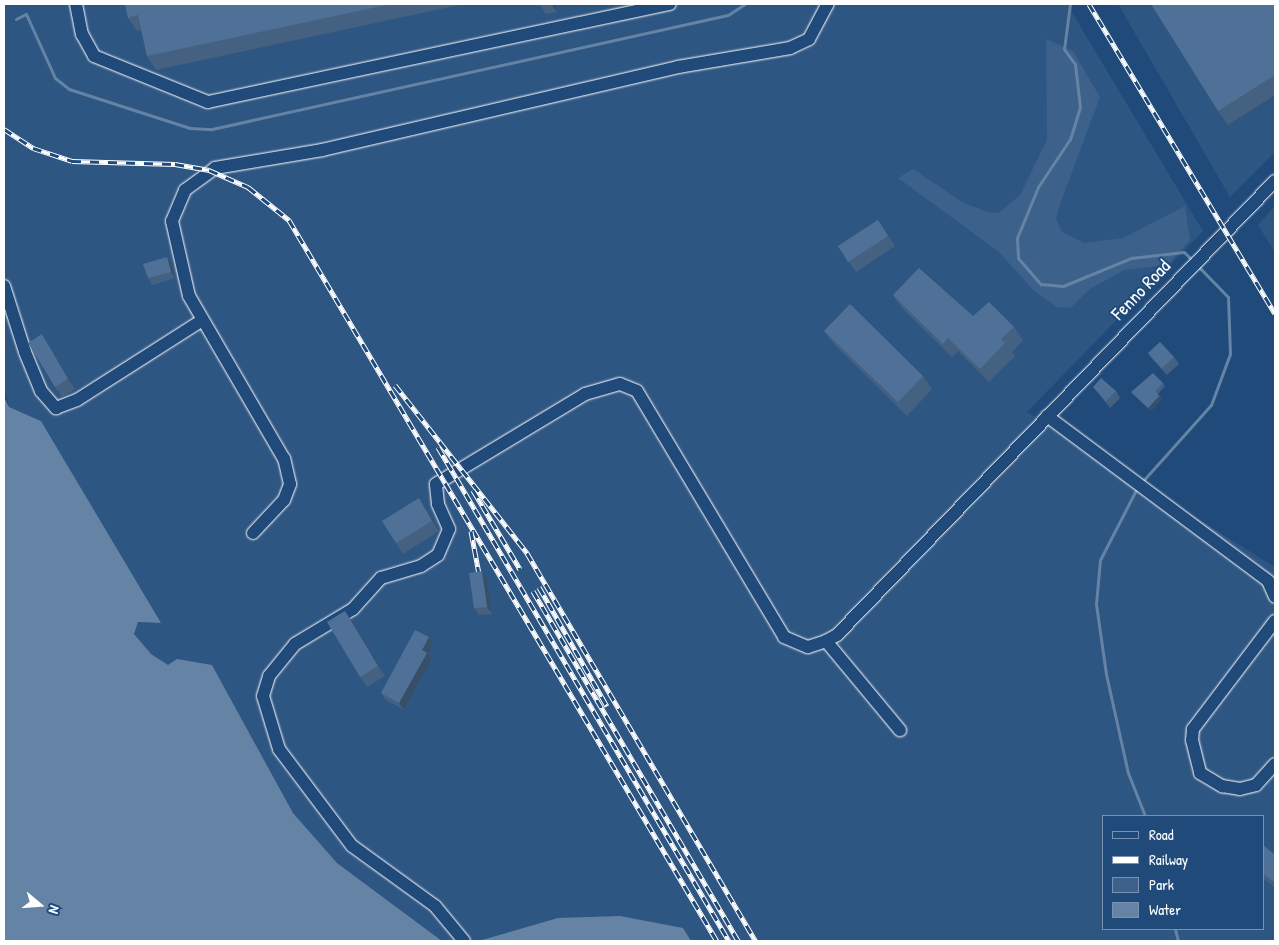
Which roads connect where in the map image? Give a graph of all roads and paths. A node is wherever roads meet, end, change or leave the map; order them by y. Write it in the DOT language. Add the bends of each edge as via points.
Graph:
graph roads {
  1 [pos="76,4"];
  2 [pos="670,4"];
  3 [pos="828,4"];
  4 [pos="1275,181"];
  5 [pos="4,286"];
  6 [pos="201,321"];
  7 [pos="1047,416"];
  8 [pos="253,533"];
  9 [pos="1275,597"];
  10 [pos="1275,621"];
  11 [pos="826,641"];
  12 [pos="900,730"];
  13 [pos="1275,764"];
  14 [pos="464,941"];
  1 -- 2 [label="street" via="82,34 94,56 208,102"];
  3 -- 6 [label="street" via="809,39 790,48 678,67 322,150 209,170 185,190 172,221 189,296"];
  4 -- 7 [label="street, Fenno Road"];
  5 -- 6 [label="street" via="24,352 41,391 56,408 77,400"];
  6 -- 8 [label="street" via="284,459 290,484 284,500"];
  7 -- 9 [label="street" via="1268,580"];
  7 -- 11 [label="street, Fenno Road" via="837,635"];
  10 -- 13 [label="street" via="1193,728 1192,740 1200,773 1222,786 1240,789 1256,785"];
  11 -- 12 [label="street"];
  11 -- 14 [label="street" via="808,647 784,637 637,390 620,384 585,394 436,484 438,504 449,529 438,555 421,566 381,578 353,609 295,644 269,676 264,696 279,749 352,846 435,906"];
}
